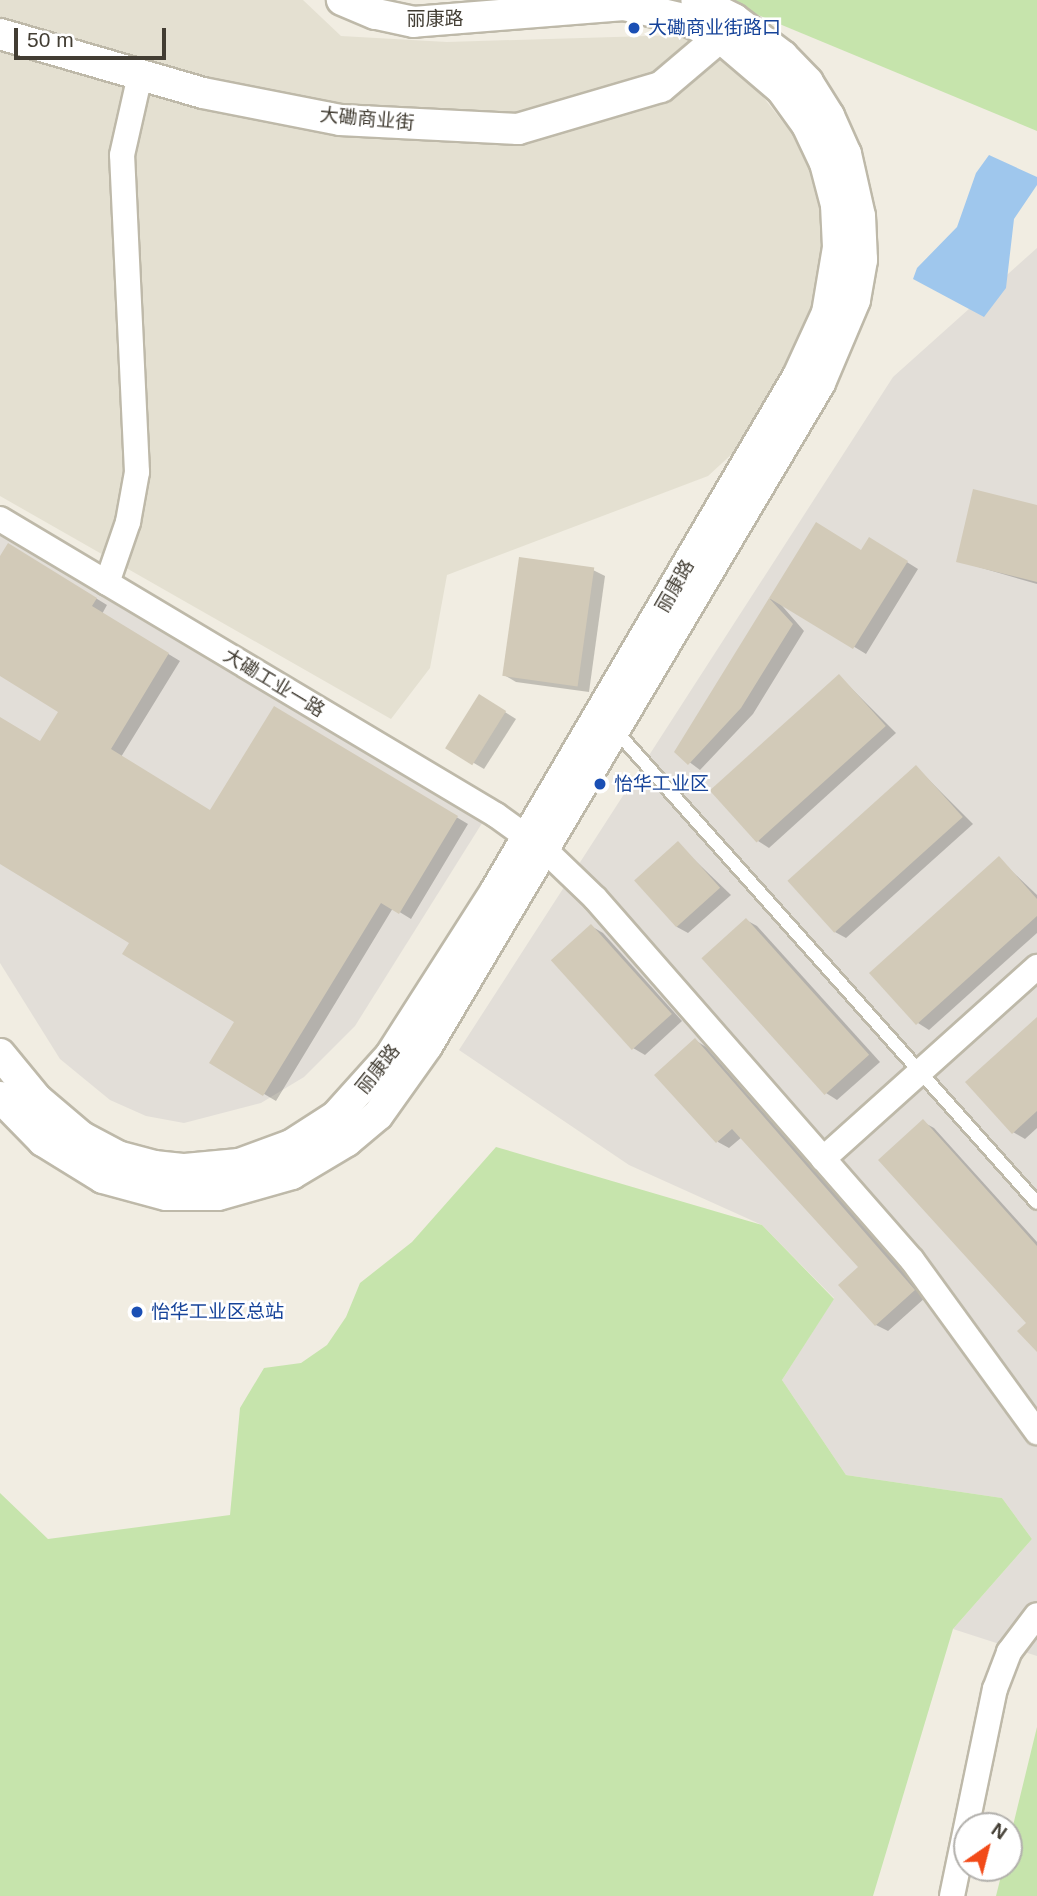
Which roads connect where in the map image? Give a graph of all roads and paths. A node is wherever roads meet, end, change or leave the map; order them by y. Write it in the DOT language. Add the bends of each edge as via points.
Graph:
graph roads {
  1 [pos="342,0"];
  2 [pos="696,0"];
  3 [pos="0,34"];
  4 [pos="720,37"];
  5 [pos="140,75"];
  6 [pos="0,519"];
  7 [pos="107,583"];
  8 [pos="616,731"];
  9 [pos="537,843"];
  10 [pos="1037,967"];
  11 [pos="0,1054"];
  12 [pos="920,1072"];
  13 [pos="0,1097"];
  14 [pos="823,1159"];
  15 [pos="1037,1203"];
  16 [pos="1037,1432"];
  17 [pos="1037,1615"];
  18 [pos="952,1896"];
  1 -- 4 [label="street, 丽康路" via="375,14 415,22 624,5 674,16"];
  2 -- 8 [label="street, 丽康路" via="768,43 819,98 839,134 852,174 862,260 855,300 832,361"];
  3 -- 5 [label="street, 大磡商业街"];
  4 -- 5 [label="street, 大磡商业街" via="661,87 519,129 340,120 203,93"];
  4 -- 9 [label="street, 丽康路" via="781,89 821,153 837,215 833,291 820,334 798,376"];
  5 -- 7 [label="street" via="122,155 136,472 128,523"];
  6 -- 7 [label="street, 大磡工业一路"];
  7 -- 9 [label="street, 大磡工业一路"];
  8 -- 9 [label="street, 丽康路"];
  8 -- 12 [label="lane"];
  9 -- 11 [label="street, 丽康路" via="375,1076 337,1116 273,1153 239,1164 185,1169 117,1156 94,1146 50,1111"];
  9 -- 13 [label="street, 丽康路" via="393,1096 364,1129 292,1174 218,1195 139,1190 103,1178 62,1155"];
  9 -- 14 [label="street, 大磡工业一路" via="595,898"];
  10 -- 12 [label="street"];
  12 -- 14 [label="street"];
  12 -- 15 [label="lane"];
  14 -- 16 [label="street, 大磡工业一路" via="919,1269"];
  17 -- 18 [label="street" via="1009,1652 995,1689"];
}
